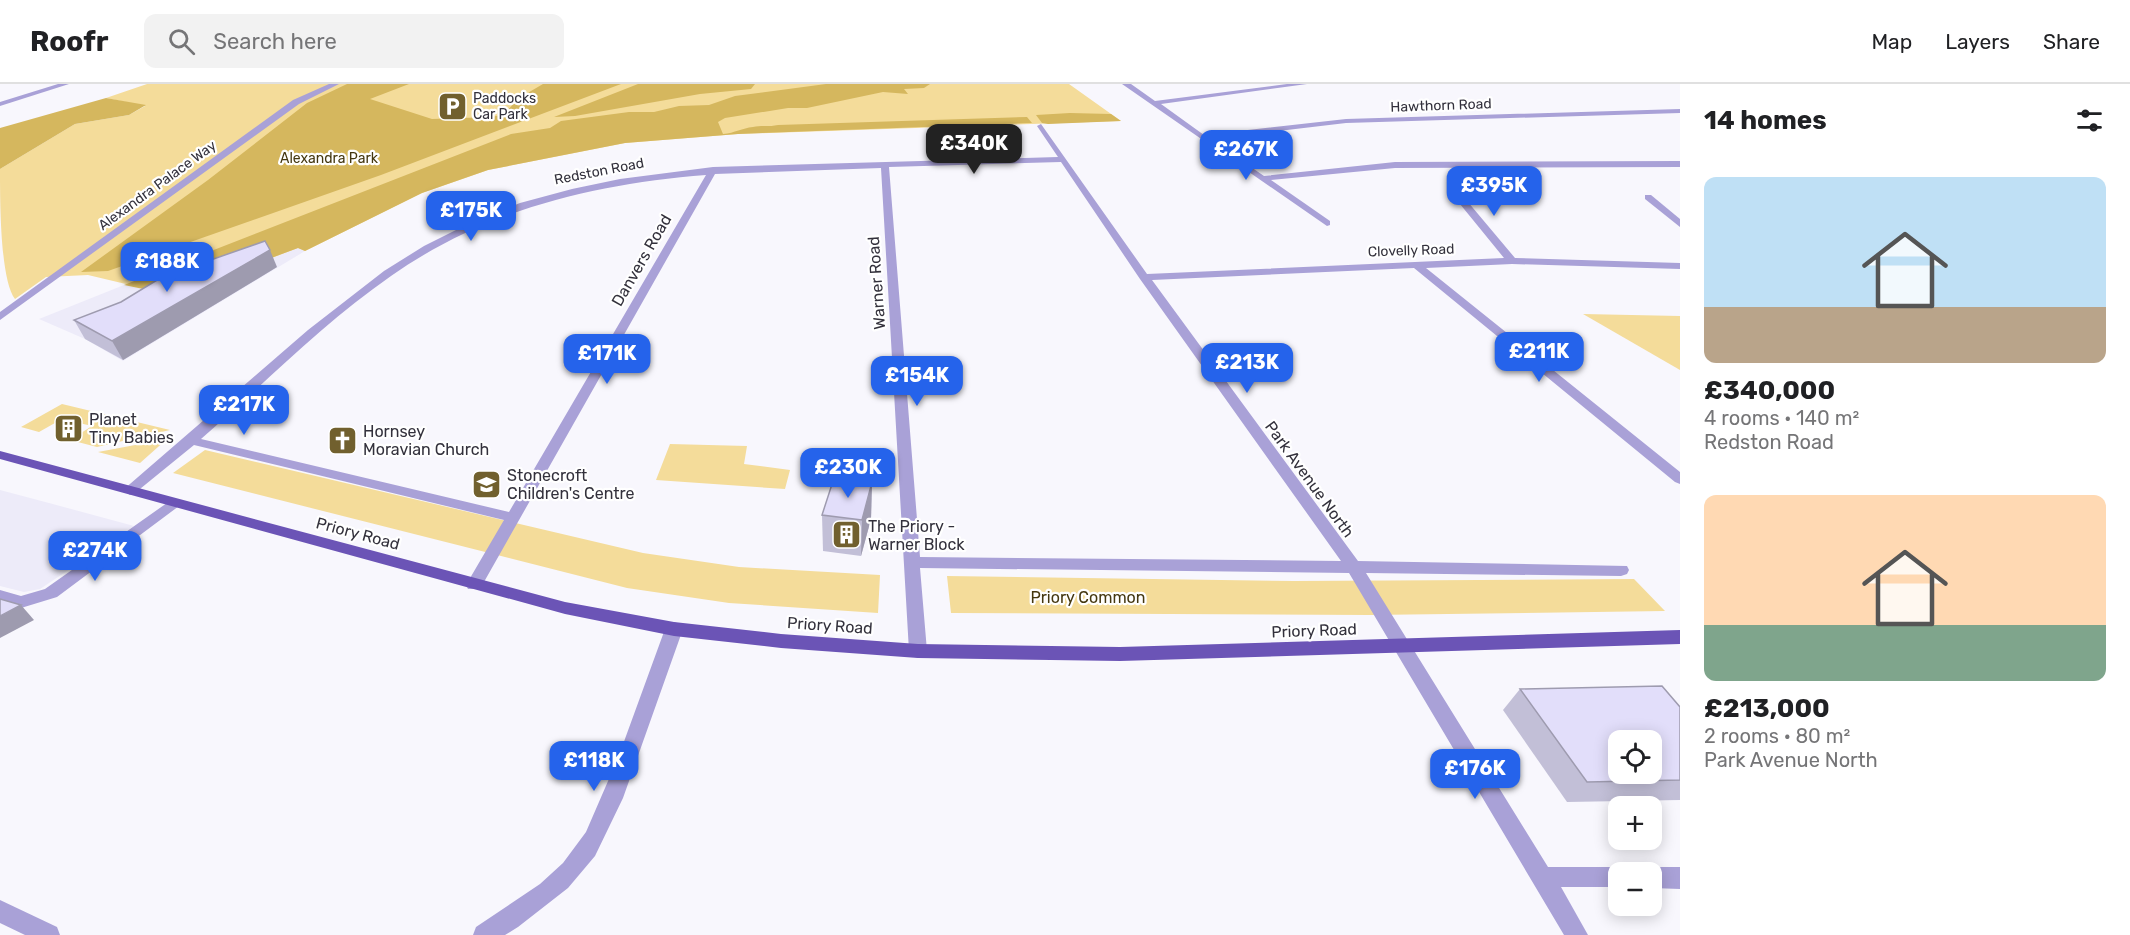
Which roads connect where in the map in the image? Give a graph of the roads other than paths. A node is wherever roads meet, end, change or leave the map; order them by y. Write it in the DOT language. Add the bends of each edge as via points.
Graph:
graph roads {
  1 [pos="65,84"];
  2 [pos="336,84"];
  3 [pos="1126,84"];
  4 [pos="1303,84"];
  5 [pos="1155,103"];
  6 [pos="0,104"];
  7 [pos="1680,111"];
  8 [pos="1041,126"];
  9 [pos="1204,137"];
  10 [pos="1062,159"];
  11 [pos="1680,164"];
  12 [pos="885,165"];
  13 [pos="713,170"];
  14 [pos="1266,178"];
  15 [pos="1454,191"];
  16 [pos="1648,197"];
  17 [pos="1327,223"];
  18 [pos="1680,224"];
  19 [pos="1512,261"];
  20 [pos="1416,265"];
  21 [pos="1680,266"];
  22 [pos="1143,277"];
  23 [pos="0,317"];
  24 [pos="189,440"];
  25 [pos="0,455"];
  26 [pos="1680,478"];
  27 [pos="130,490"];
  28 [pos="174,503"];
  29 [pos="514,518"];
  30 [pos="911,562"];
  31 [pos="1354,567"];
  32 [pos="1621,570"];
  33 [pos="474,585"];
  34 [pos="0,596"];
  35 [pos="674,629"];
  36 [pos="1680,638"];
  37 [pos="1405,647"];
  38 [pos="918,651"];
  39 [pos="1544,877"];
  40 [pos="1608,878"];
  41 [pos="1662,878"];
  42 [pos="1680,878"];
  43 [pos="0,911"];
  44 [pos="49,935"];
  45 [pos="484,935"];
  46 [pos="1577,935"];
  1 -- 6 [label="street"];
  2 -- 23 [label="street, Alexandra Palace Way" via="296,102"];
  3 -- 5 [label="street"];
  4 -- 5 [label="street"];
  5 -- 9 [label="street"];
  7 -- 9 [label="street, Hawthorn Road" via="1346,122"];
  8 -- 10 [label="street, Park Avenue North"];
  9 -- 14 [label="street"];
  10 -- 12 [label="street, Redston Road"];
  10 -- 22 [label="street, Park Avenue North"];
  11 -- 14 [label="street" via="1395,165"];
  12 -- 13 [label="street, Redston Road"];
  12 -- 30 [label="street, Warner Road"];
  13 -- 24 [label="street, Redston Road" via="627,178 556,193 475,224 426,249 361,292"];
  13 -- 29 [label="street, Danvers Road"];
  14 -- 17 [label="street"];
  15 -- 19 [label="street"];
  16 -- 18 [label="street"];
  19 -- 20 [label="street, Clovelly Road"];
  19 -- 21 [label="street, Clovelly Road"];
  20 -- 22 [label="street, Clovelly Road"];
  20 -- 26 [label="street"];
  22 -- 31 [label="street, Park Avenue North"];
  24 -- 27 [label="street, Redston Road"];
  24 -- 29 [label="street"];
  25 -- 27 [label="main road, Priory Road"];
  27 -- 28 [label="main road, Priory Road"];
  28 -- 33 [label="main road, Priory Road"];
  28 -- 34 [label="street" via="51,593 21,602"];
  29 -- 33 [label="street, Danvers Road"];
  30 -- 31 [label="street"];
  30 -- 38 [label="street, Warner Road"];
  31 -- 32 [label="street"];
  31 -- 37 [label="street, Park Avenue North"];
  33 -- 35 [label="main road, Priory Road"];
  35 -- 38 [label="main road, Priory Road"];
  35 -- 45 [label="street" via="601,828 580,860 552,886 523,911"];
  36 -- 37 [label="main road, Priory Road"];
  37 -- 38 [label="main road, Priory Road" via="1120,654"];
  37 -- 39 [label="street, Park Avenue North"];
  39 -- 40 [label="street"];
  39 -- 46 [label="street, Park Avenue North"];
  41 -- 42 [label="street"];
  43 -- 44 [label="street"];
}
